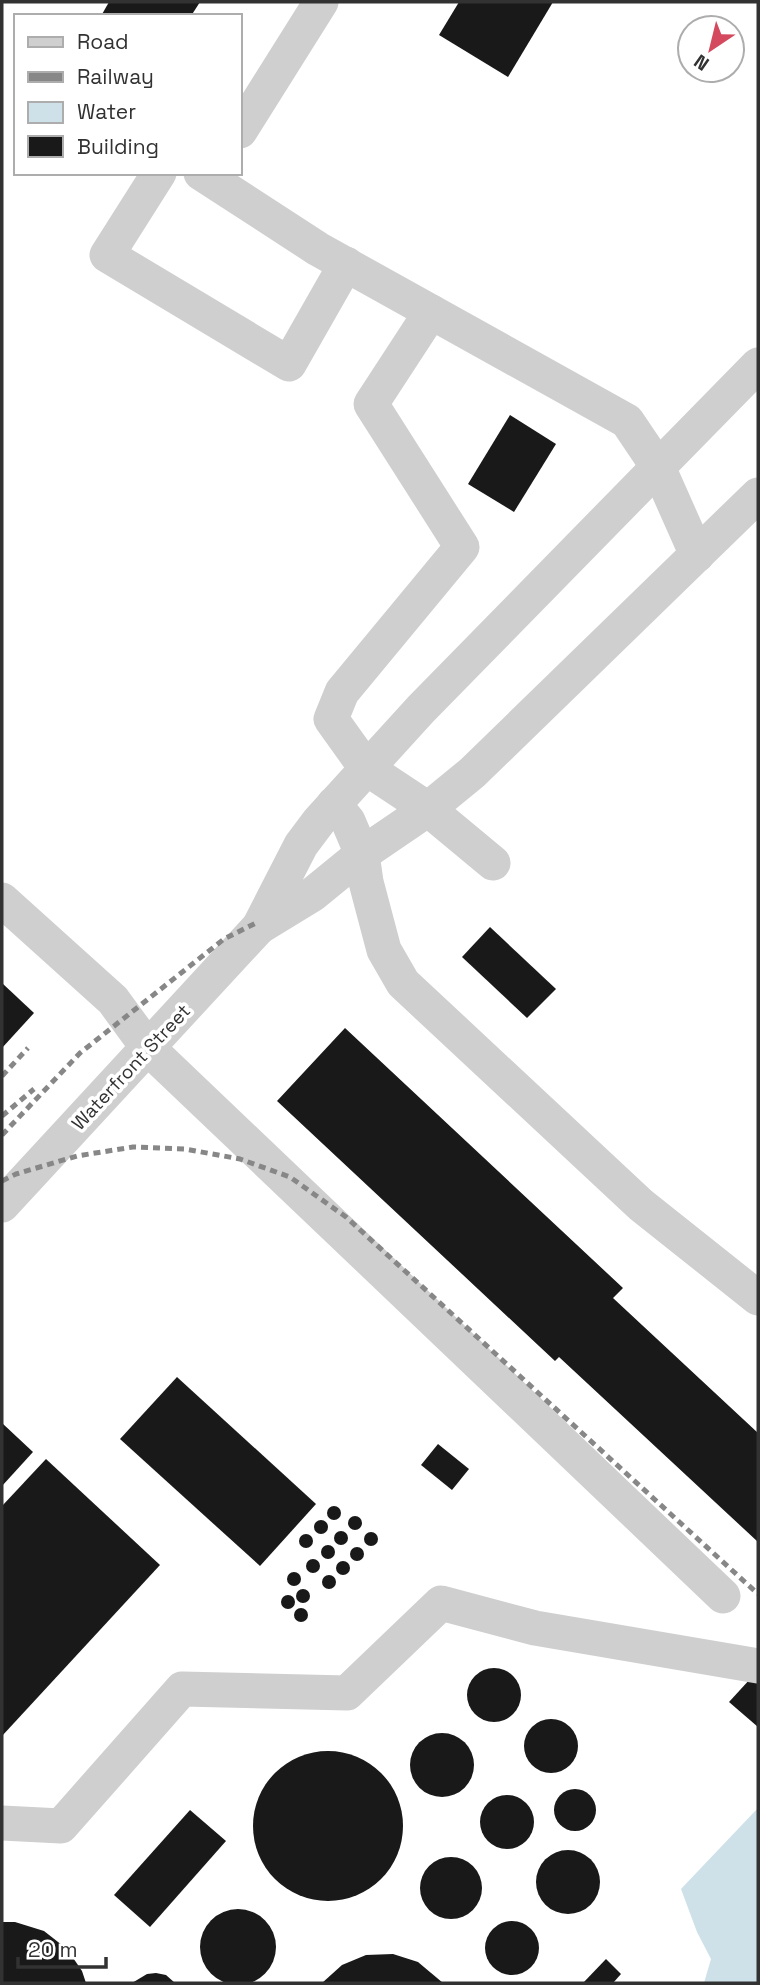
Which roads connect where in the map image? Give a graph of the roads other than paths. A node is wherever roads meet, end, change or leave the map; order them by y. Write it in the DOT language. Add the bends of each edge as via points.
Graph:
graph roads {
  1 [pos="321,2"];
  2 [pos="242,128"];
  3 [pos="158,175"];
  4 [pos="208,175"];
  5 [pos="346,264"];
  6 [pos="431,312"];
  7 [pos="758,365"];
  8 [pos="658,467"];
  9 [pos="758,495"];
  10 [pos="696,555"];
  11 [pos="366,768"];
  12 [pos="334,804"];
  13 [pos="428,809"];
  14 [pos="362,854"];
  15 [pos="493,863"];
  16 [pos="2,900"];
  17 [pos="258,927"];
  18 [pos="148,1048"];
  19 [pos="2,1205"];
  20 [pos="758,1298"];
  21 [pos="723,1596"];
  22 [pos="758,1666"];
  23 [pos="2,1824"];
  1 -- 2 [label="street"];
  3 -- 5 [label="street" via="107,255 289,364"];
  4 -- 5 [label="street"];
  5 -- 6 [label="street"];
  6 -- 8 [label="street" via="627,421"];
  6 -- 11 [label="street" via="371,404 462,547 342,692 331,719"];
  7 -- 8 [label="street"];
  8 -- 10 [label="street"];
  8 -- 11 [label="street"];
  9 -- 10 [label="street"];
  10 -- 13 [label="street" via="472,773"];
  11 -- 12 [label="street"];
  11 -- 13 [label="street"];
  12 -- 14 [label="street" via="348,821"];
  12 -- 17 [label="street" via="300,845"];
  13 -- 14 [label="street"];
  13 -- 15 [label="street"];
  14 -- 17 [label="street" via="313,894"];
  14 -- 20 [label="street" via="384,950 403,983 641,1205"];
  16 -- 18 [label="street" via="113,1000"];
  17 -- 18 [label="street, Waterfront Street"];
  18 -- 19 [label="street, Waterfront Street"];
  18 -- 21 [label="street"];
  22 -- 23 [label="street" via="535,1628 441,1603 347,1693 182,1689 61,1826"];
}
